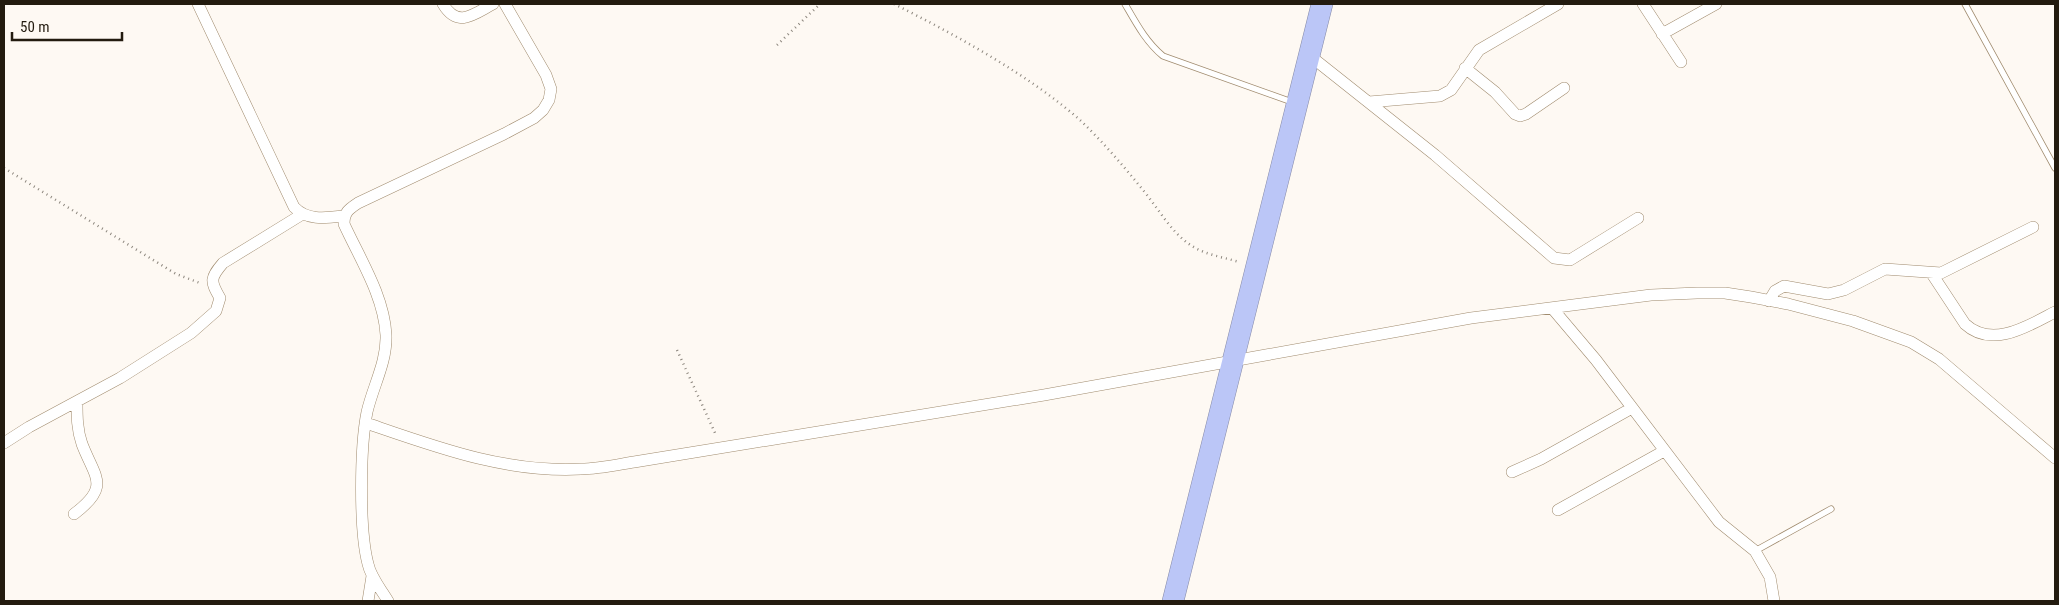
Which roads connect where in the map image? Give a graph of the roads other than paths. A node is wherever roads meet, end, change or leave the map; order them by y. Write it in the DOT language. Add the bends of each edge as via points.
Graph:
graph roads {
  1 [pos="198,4"];
  2 [pos="443,4"];
  3 [pos="493,4"];
  4 [pos="505,4"];
  5 [pos="1125,4"];
  6 [pos="1322,4"];
  7 [pos="1558,4"];
  8 [pos="1643,4"];
  9 [pos="1716,4"];
  10 [pos="1965,4"];
  11 [pos="1662,34"];
  12 [pos="1309,55"];
  13 [pos="1681,62"];
  14 [pos="1465,68"];
  15 [pos="1564,88"];
  16 [pos="1369,102"];
  17 [pos="1297,104"];
  18 [pos="2055,168"];
  19 [pos="301,215"];
  20 [pos="344,216"];
  21 [pos="1638,218"];
  22 [pos="2033,228"];
  23 [pos="1932,274"];
  24 [pos="1772,296"];
  25 [pos="1552,308"];
  26 [pos="2055,312"];
  27 [pos="1235,357"];
  28 [pos="77,402"];
  29 [pos="1632,408"];
  30 [pos="366,418"];
  31 [pos="4,443"];
  32 [pos="1664,451"];
  33 [pos="2055,458"];
  34 [pos="1512,472"];
  35 [pos="1831,509"];
  36 [pos="1558,510"];
  37 [pos="74,514"];
  38 [pos="1755,551"];
  39 [pos="372,576"];
  40 [pos="368,601"];
  41 [pos="388,601"];
  42 [pos="1173,601"];
  43 [pos="1774,601"];
  1 -- 19 [label="street" via="286,192"];
  2 -- 3 [label="street" via="449,13 462,18"];
  4 -- 20 [label="street" via="546,75 551,89 543,110 504,134 358,202"];
  5 -- 17 [label="lane" via="1153,48 1163,56"];
  6 -- 12 [label="highway"];
  7 -- 14 [label="street" via="1479,50"];
  8 -- 11 [label="street"];
  9 -- 11 [label="street"];
  10 -- 18 [label="lane"];
  11 -- 13 [label="street"];
  12 -- 16 [label="street"];
  12 -- 17 [label="highway"];
  14 -- 15 [label="street" via="1520,116"];
  14 -- 16 [label="street" via="1451,90 1440,96"];
  16 -- 21 [label="street" via="1554,258 1570,260"];
  17 -- 27 [label="highway"];
  19 -- 20 [label="street" via="316,218"];
  19 -- 28 [label="street" via="223,263 212,280 220,298 219,305 191,333"];
  20 -- 30 [label="street" via="344,224 375,289 386,333 386,350"];
  22 -- 23 [label="street" via="1957,267"];
  23 -- 24 [label="street" via="1884,269 1835,293 1820,294 1784,286"];
  23 -- 26 [label="street" via="1965,324 1982,335 2003,334"];
  24 -- 25 [label="street" via="1725,293 1651,295"];
  24 -- 33 [label="street" via="1894,334 1926,349"];
  25 -- 27 [label="street"];
  25 -- 29 [label="street"];
  27 -- 30 [label="street" via="1044,395 580,469 532,468 478,459"];
  27 -- 42 [label="highway"];
  28 -- 31 [label="street"];
  28 -- 37 [label="street" via="79,432 98,480 86,506"];
  29 -- 32 [label="street"];
  29 -- 34 [label="street"];
  30 -- 39 [label="street" via="362,511 365,552"];
  32 -- 36 [label="street"];
  32 -- 38 [label="street" via="1719,522"];
  35 -- 38 [label="lane"];
  38 -- 43 [label="street" via="1770,576"];
  39 -- 40 [label="street"];
  39 -- 41 [label="street"];
}
